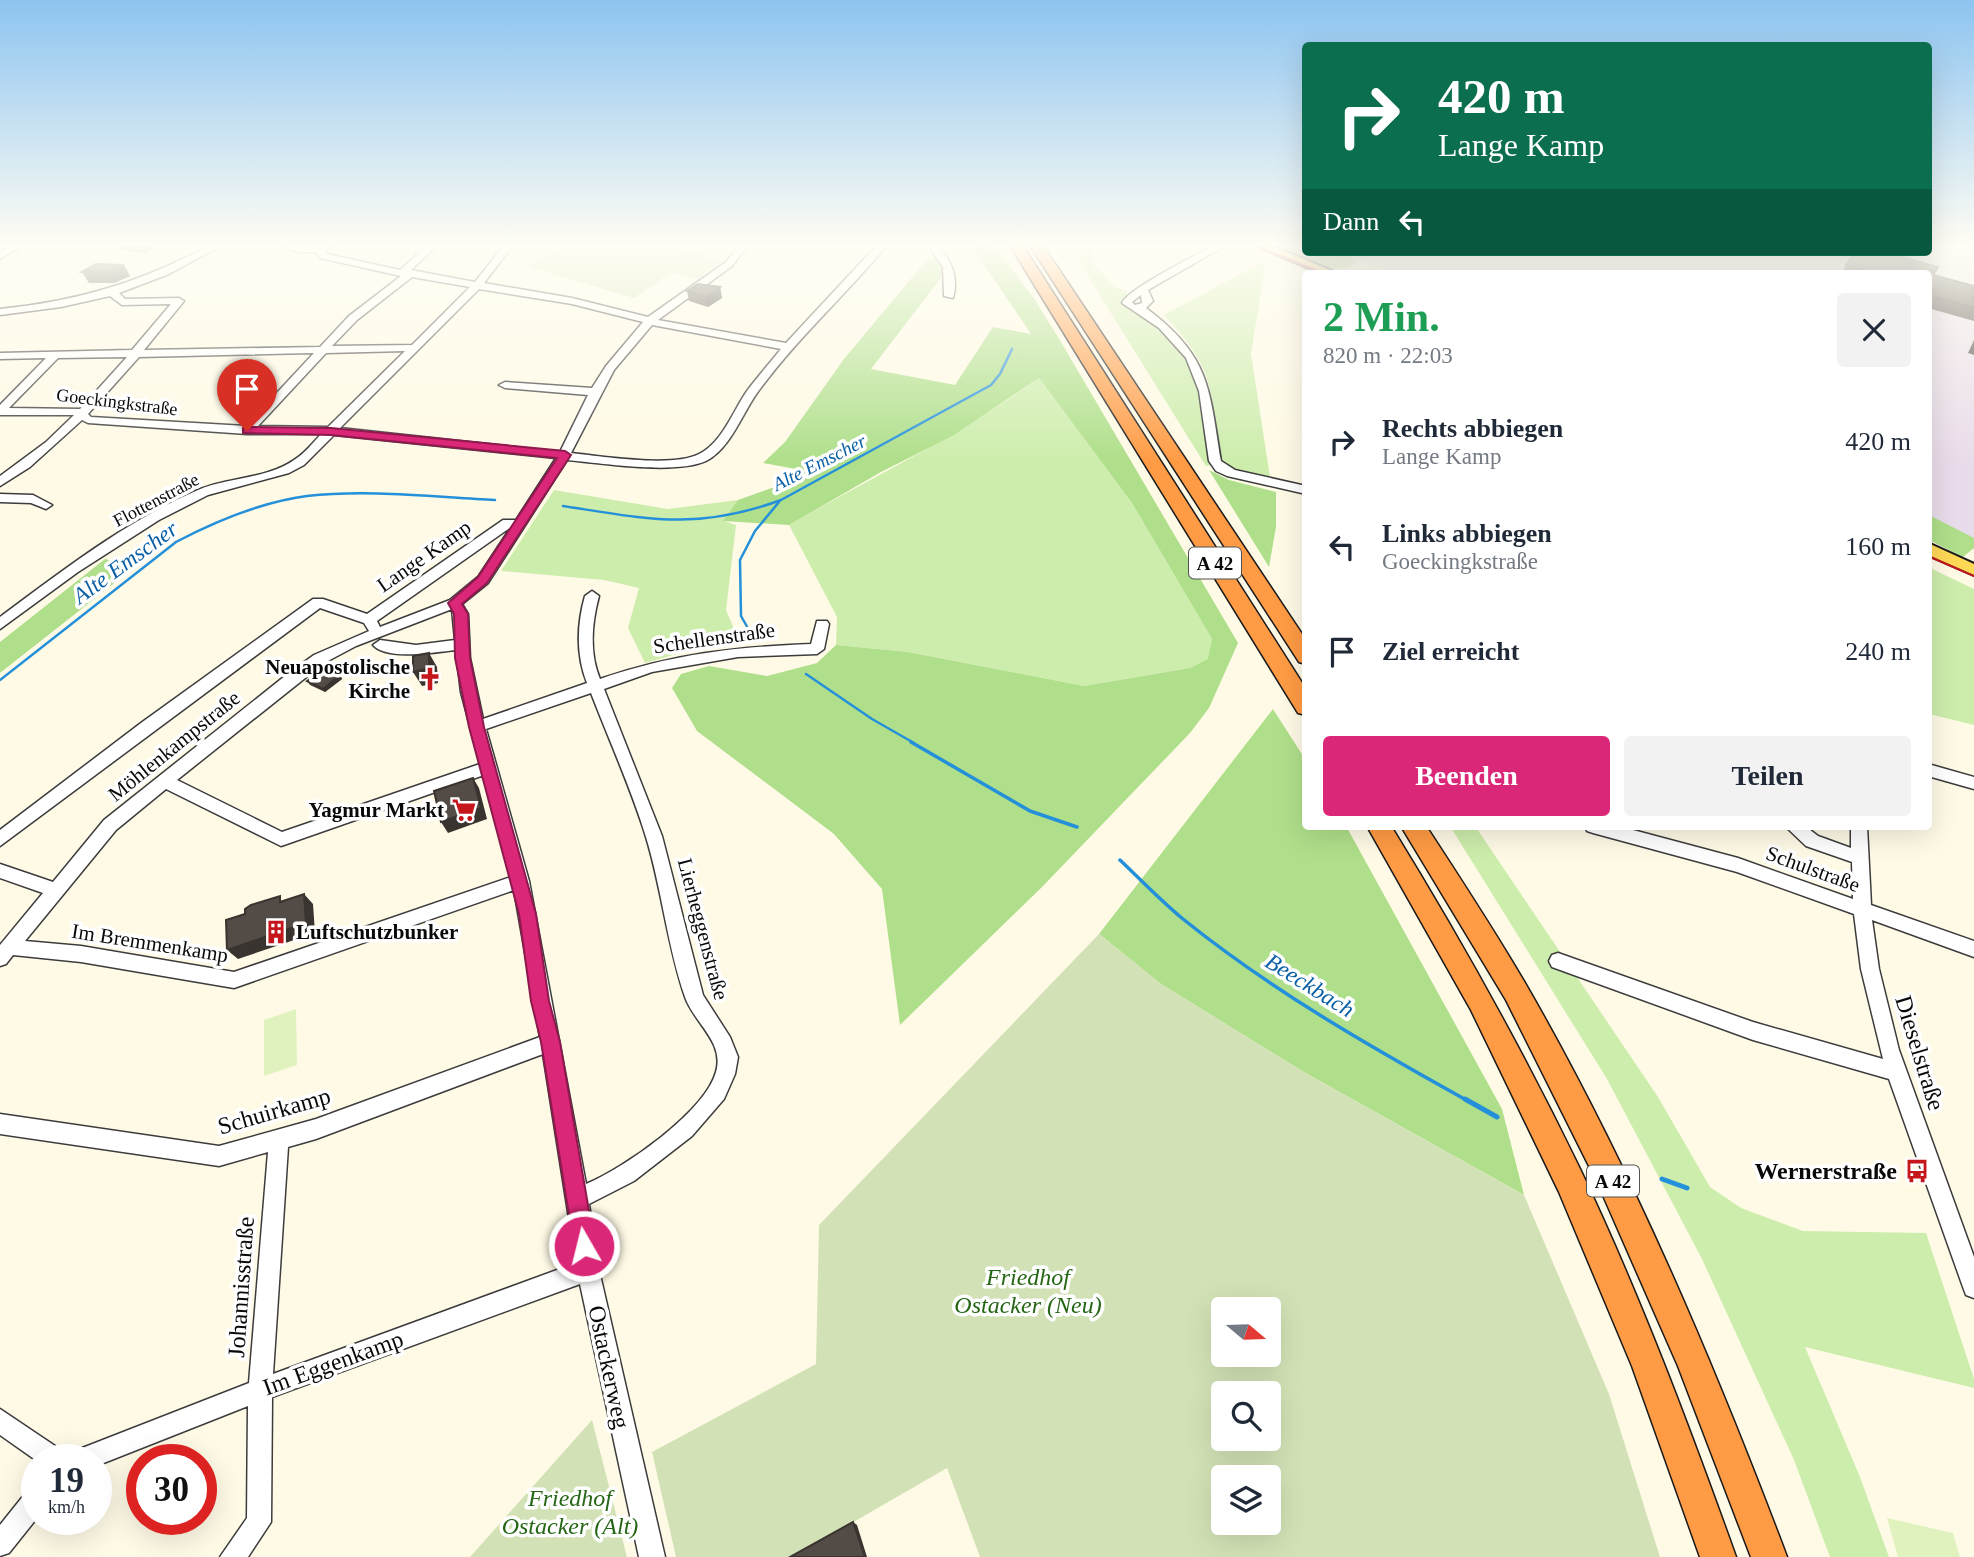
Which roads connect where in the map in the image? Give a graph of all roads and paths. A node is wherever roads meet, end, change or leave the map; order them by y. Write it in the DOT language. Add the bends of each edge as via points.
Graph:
graph roads {
  1 [pos="166,317"];
  2 [pos="354,317"];
  3 [pos="444,317"];
  4 [pos="636,317"];
  5 [pos="656,317"];
  6 [pos="816,317"];
  7 [pos="1060,317"];
  8 [pos="1084,317"];
  9 [pos="1153,317"];
  10 [pos="650,321"];
  11 [pos="788,347"];
  12 [pos="413,348"];
  13 [pos="325,349"];
  14 [pos="136,352"];
  15 [pos="55,355"];
  16 [pos="0,356"];
  17 [pos="505,385"];
  18 [pos="595,391"];
  19 [pos="0,411"];
  20 [pos="81,412"];
  21 [pos="247,431"];
  22 [pos="331,431"];
  23 [pos="565,455"];
  24 [pos="0,482"];
  25 [pos="1302,489"];
  26 [pos="0,498"];
  27 [pos="46,505"];
  28 [pos="517,524"];
  29 [pos="1932,550"];
  30 [pos="1932,559"];
  31 [pos="1974,570"];
  32 [pos="1974,577"];
  33 [pos="592,596"];
  34 [pos="455,603"];
  35 [pos="0,624"];
  36 [pos="822,624"];
  37 [pos="375,632"];
  38 [pos="462,643"];
  39 [pos="1302,651"];
  40 [pos="595,686"];
  41 [pos="1302,701"];
  42 [pos="476,727"];
  43 [pos="487,768"];
  44 [pos="1932,771"];
  45 [pos="164,781"];
  46 [pos="1974,783"];
  47 [pos="1381,830"];
  48 [pos="1415,830"];
  49 [pos="1611,830"];
  50 [pos="1798,830"];
  51 [pos="1859,830"];
  52 [pos="0,839"];
  53 [pos="1860,858"];
  54 [pos="0,871"];
  55 [pos="521,881"];
  56 [pos="56,890"];
  57 [pos="1861,911"];
  58 [pos="1974,949"];
  59 [pos="4,953"];
  60 [pos="1558,961"];
  61 [pos="551,1042"];
  62 [pos="1897,1072"];
  63 [pos="0,1124"];
  64 [pos="279,1138"];
  65 [pos="578,1198"];
  66 [pos="588,1270"];
  67 [pos="1974,1287"];
  68 [pos="260,1390"];
  69 [pos="0,1421"];
  70 [pos="33,1444"];
  71 [pos="112,1448"];
  72 [pos="21,1518"];
  73 [pos="0,1544"];
  74 [pos="233,1557"];
  75 [pos="652,1557"];
  76 [pos="1718,1557"];
  77 [pos="1769,1557"];
  1 -- 14 [label="street"];
  2 -- 13 [label="street"];
  3 -- 12 [label="street, Flottenstraße"];
  4 -- 10 [label="street"];
  5 -- 10 [label="street, Lange Kamp"];
  6 -- 11 [label="street, Goeckingkstraße"];
  7 -- 41 [label="highway, A 42"];
  8 -- 39 [label="highway, A 42"];
  9 -- 25 [label="street" via="1192,356 1206,394 1215,461 1220,468"];
  10 -- 11 [label="street"];
  10 -- 18 [label="street, Lange Kamp"];
  11 -- 23 [label="street, Goeckingkstraße" via="719,444 702,458 632,463"];
  12 -- 13 [label="street"];
  12 -- 22 [label="street, Flottenstraße"];
  13 -- 14 [label="street"];
  13 -- 21 [label="street"];
  14 -- 15 [label="street"];
  14 -- 20 [label="street"];
  15 -- 16 [label="street"];
  15 -- 19 [label="street"];
  17 -- 18 [label="street"];
  18 -- 23 [label="street, Lange Kamp"];
  19 -- 20 [label="street, Goeckingkstraße"];
  20 -- 21 [label="street, Goeckingkstraße" via="88,420"];
  20 -- 24 [label="street" via="34,459"];
  21 -- 22 [label="street, Goeckingkstraße"];
  22 -- 23 [label="street, Goeckingkstraße"];
  22 -- 35 [label="street, Flottenstraße" via="294,466 211,490 155,517 73,569"];
  23 -- 28 [label="street, Lange Kamp"];
  26 -- 27 [label="street" via="33,499"];
  28 -- 34 [label="street, Lange Kamp" via="483,580"];
  28 -- 37 [label="street, Lange Kamp" via="507,523"];
  29 -- 31 [label="main road"];
  30 -- 32 [label="main road"];
  33 -- 40 [label="street" via="585,621"];
  34 -- 37 [label="street, Möhlenkampstraße"];
  34 -- 38 [label="street, Ostackerweg" via="461,614"];
  36 -- 40 [label="street, Schellenstraße" via="817,649 689,659"];
  37 -- 38 [label="street" via="416,650"];
  37 -- 45 [label="street, Möhlenkampstraße" via="319,659"];
  37 -- 52 [label="street" via="317,602"];
  38 -- 42 [label="street, Ostackerweg"];
  40 -- 42 [label="street, Schellenstraße"];
  40 -- 65 [label="street, Lierheggenstraße" via="654,836 694,997 726,1045 729,1059 715,1097 670,1141 611,1184"];
  42 -- 43 [label="street, Ostackerweg"];
  43 -- 45 [label="street" via="281,839"];
  43 -- 55 [label="street, Ostackerweg"];
  44 -- 46 [label="street"];
  45 -- 56 [label="street, Möhlenkampstraße" via="110,825"];
  47 -- 76 [label="highway, A 42" via="1508,1052 1585,1209 1633,1323"];
  48 -- 77 [label="highway, A 42" via="1545,1046 1622,1200 1684,1337"];
  49 -- 57 [label="street, Schulstraße" via="1738,865"];
  50 -- 53 [label="street" via="1812,841"];
  51 -- 53 [label="street, Dieselstraße"];
  53 -- 57 [label="street, Dieselstraße"];
  54 -- 56 [label="street"];
  55 -- 59 [label="street, Im Bremmenkamp" via="234,979 81,954"];
  55 -- 61 [label="street, Ostackerweg"];
  56 -- 59 [label="street, Möhlenkampstraße"];
  57 -- 58 [label="street, Schulstraße"];
  57 -- 62 [label="street, Dieselstraße" via="1870,969"];
  60 -- 62 [label="street" via="1753,1031"];
  61 -- 64 [label="street, Schuirkamp" via="316,1129"];
  61 -- 65 [label="street, Ostackerweg"];
  62 -- 67 [label="street, Dieselstraße"];
  63 -- 64 [label="street, Schuirkamp" via="219,1156"];
  64 -- 68 [label="street, Johannisstraße"];
  65 -- 66 [label="street, Ostackerweg"];
  66 -- 68 [label="street, Im Eggenkamp"];
  66 -- 75 [label="street, Ostackerweg"];
  68 -- 71 [label="street, Im Eggenkamp"];
  68 -- 74 [label="street, Johannisstraße" via="259,1522"];
  69 -- 70 [label="street"];
  72 -- 73 [label="street"];
}
